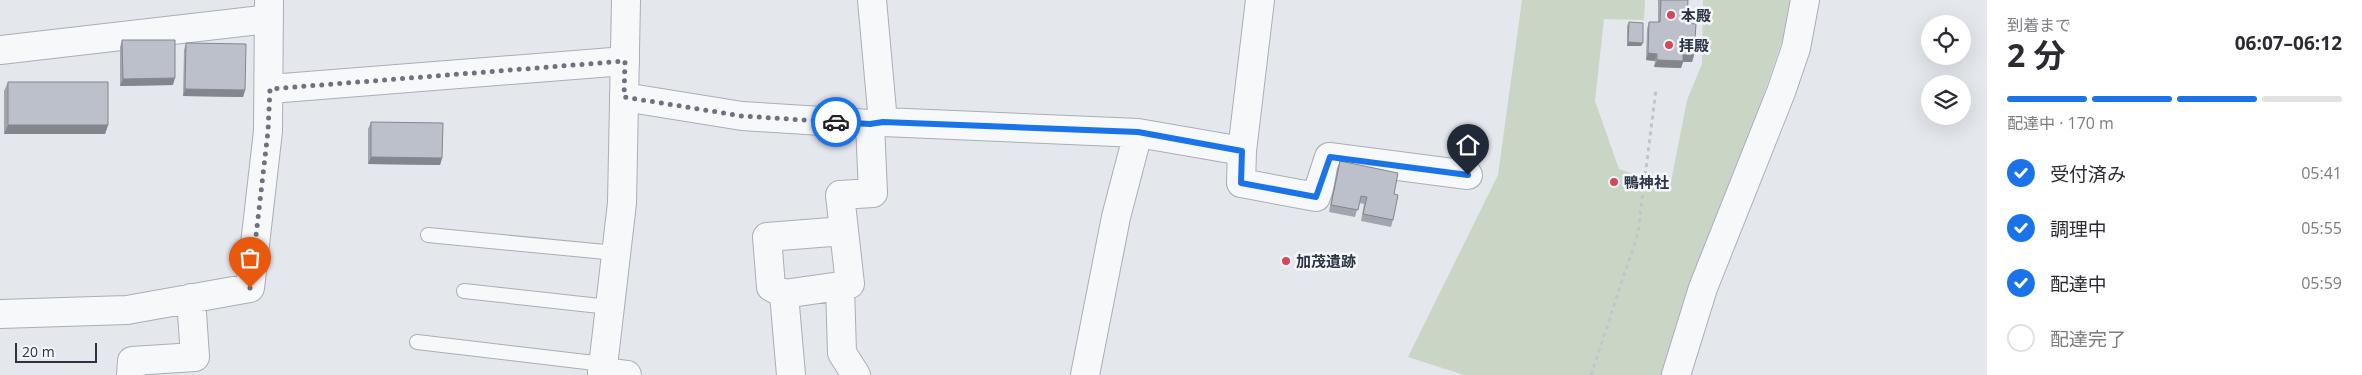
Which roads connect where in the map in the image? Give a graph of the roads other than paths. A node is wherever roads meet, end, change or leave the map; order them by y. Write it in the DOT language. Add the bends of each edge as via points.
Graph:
graph roads {
  1 [pos="626,0"];
  2 [pos="872,0"];
  3 [pos="1260,0"];
  4 [pos="1805,0"];
  5 [pos="269,10"];
  6 [pos="0,50"];
  7 [pos="625,61"];
  8 [pos="270,89"];
  9 [pos="624,97"];
  10 [pos="876,123"];
  11 [pos="1138,132"];
  12 [pos="1242,151"];
  13 [pos="1468,175"];
  14 [pos="844,231"];
  15 [pos="428,235"];
  16 [pos="616,253"];
  17 [pos="840,286"];
  18 [pos="464,291"];
  19 [pos="784,294"];
  20 [pos="191,298"];
  21 [pos="610,307"];
  22 [pos="0,314"];
  23 [pos="417,342"];
  24 [pos="608,371"];
  25 [pos="132,375"];
  26 [pos="791,375"];
  27 [pos="856,375"];
  28 [pos="1085,375"];
  29 [pos="1676,375"];
  1 -- 7 [label="street"];
  2 -- 10 [label="street"];
  3 -- 12 [label="street"];
  4 -- 29 [label="street" via="1796,48 1781,92 1703,288"];
  5 -- 6 [label="street"];
  5 -- 8 [label="street"];
  7 -- 8 [label="street"];
  7 -- 9 [label="street"];
  8 -- 20 [label="street" via="250,288"];
  9 -- 10 [label="street" via="742,116"];
  9 -- 16 [label="street" via="622,203"];
  10 -- 11 [label="street"];
  10 -- 14 [label="street" via="873,193 840,195"];
  11 -- 12 [label="street"];
  11 -- 28 [label="street" via="1116,217"];
  12 -- 13 [label="street" via="1241,183 1316,197 1330,157"];
  14 -- 17 [label="street" via="850,284"];
  14 -- 19 [label="street" via="766,237 771,287"];
  15 -- 16 [label="lane"];
  16 -- 21 [label="street"];
  17 -- 19 [label="street"];
  17 -- 27 [label="street" via="842,353"];
  18 -- 21 [label="lane"];
  19 -- 26 [label="street"];
  20 -- 22 [label="street" via="127,310"];
  20 -- 25 [label="street" via="194,357 132,361"];
  21 -- 24 [label="street"];
  23 -- 24 [label="lane"];
}
